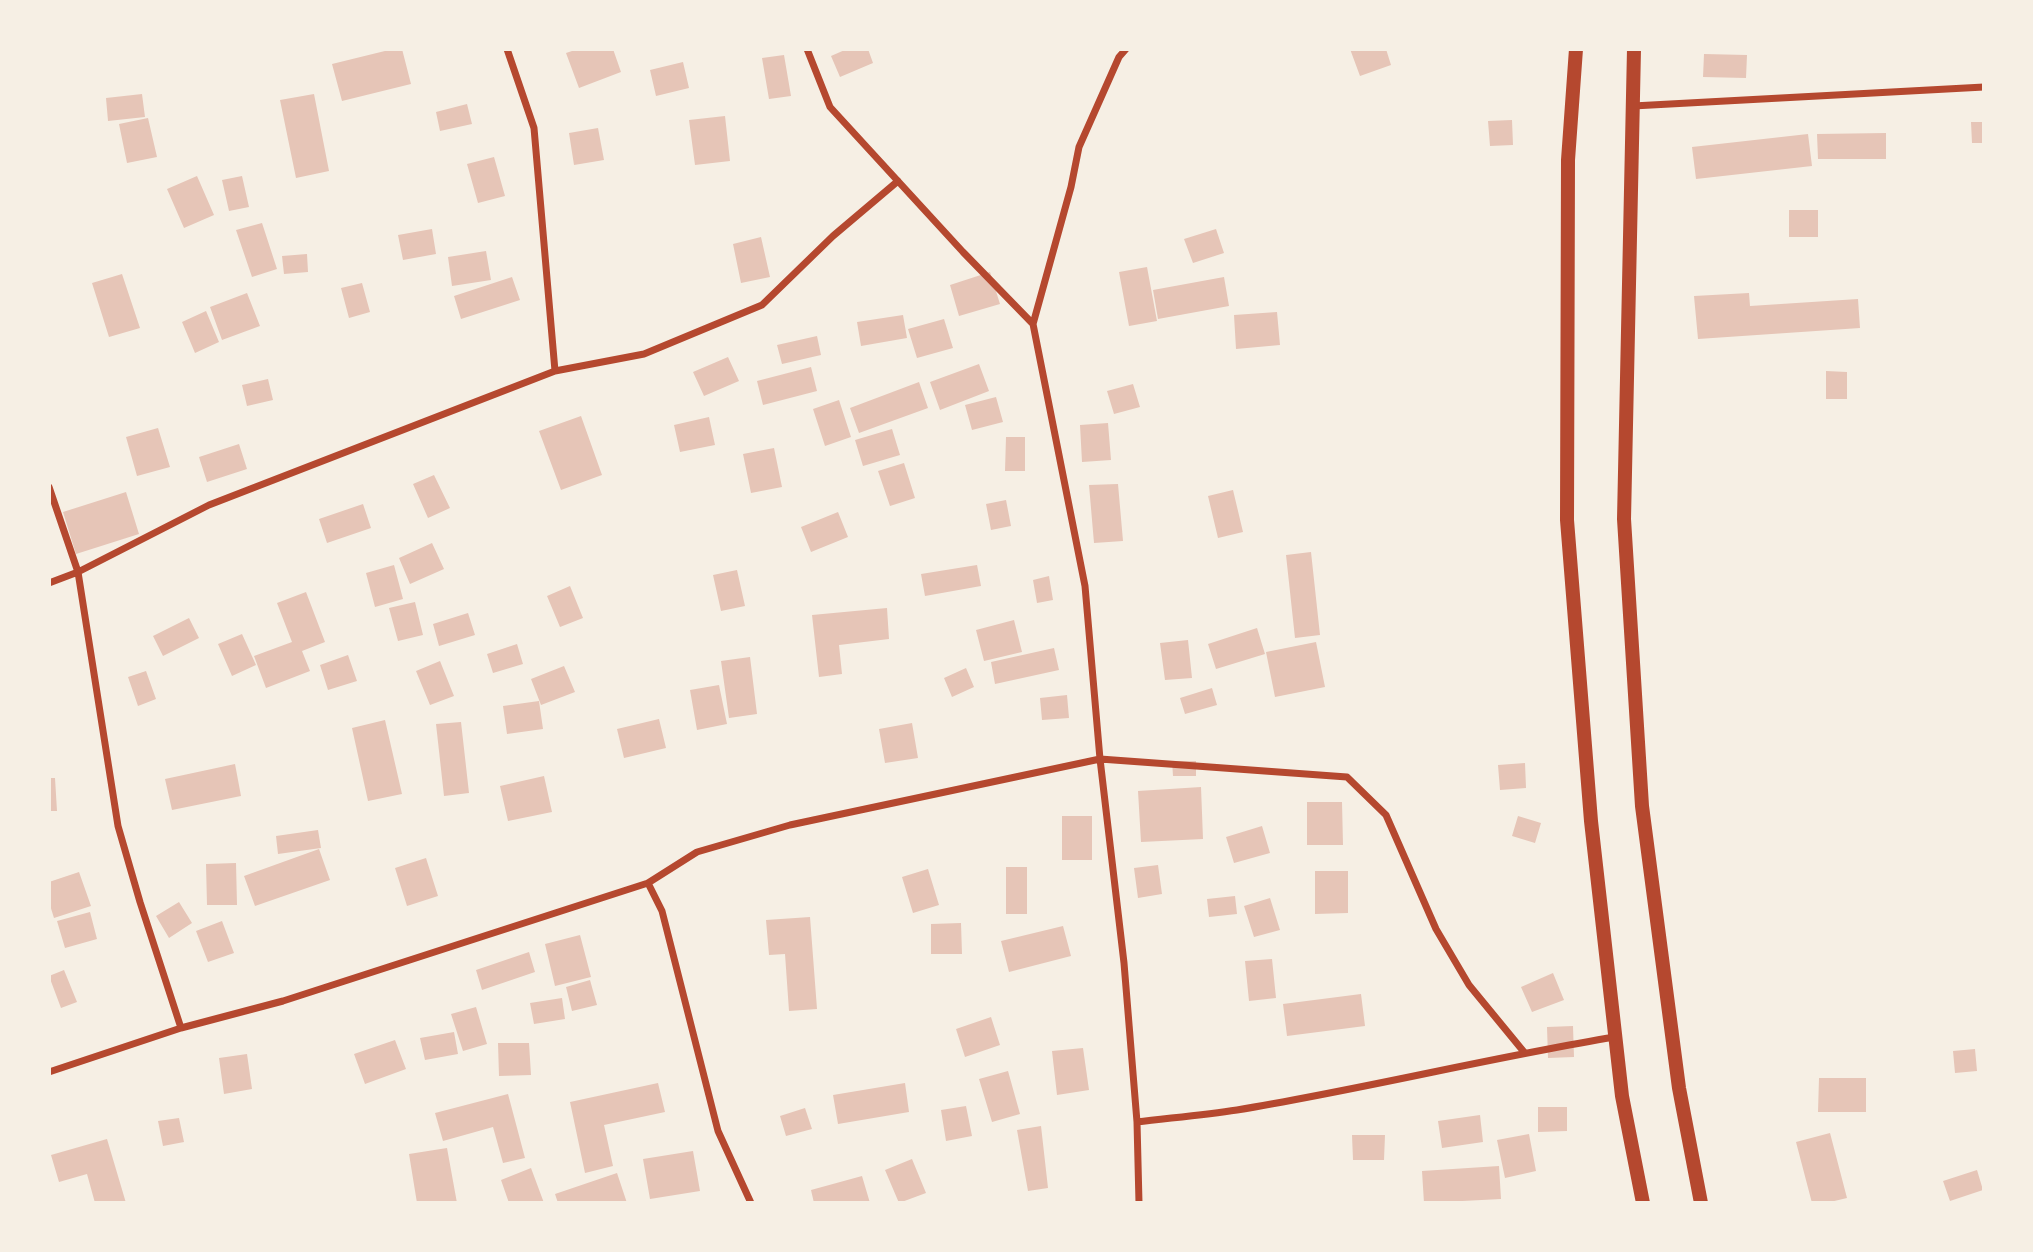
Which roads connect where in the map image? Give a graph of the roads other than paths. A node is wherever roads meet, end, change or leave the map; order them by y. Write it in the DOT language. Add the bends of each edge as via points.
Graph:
graph roads {
  1 [pos="508,49"];
  2 [pos="807,49"];
  3 [pos="1126,49"];
  4 [pos="1576,49"];
  5 [pos="1634,49"];
  6 [pos="1984,87"];
  7 [pos="1633,106"];
  8 [pos="898,181"];
  9 [pos="1033,324"];
  10 [pos="555,371"];
  11 [pos="49,487"];
  12 [pos="78,572"];
  13 [pos="49,583"];
  14 [pos="1100,760"];
  15 [pos="648,883"];
  16 [pos="181,1028"];
  17 [pos="1616,1037"];
  18 [pos="1524,1052"];
  19 [pos="49,1072"];
  20 [pos="1137,1122"];
  21 [pos="751,1203"];
  22 [pos="1139,1203"];
  23 [pos="1643,1203"];
  24 [pos="1701,1203"];
  1 -- 10 [label="street" via="534,128"];
  2 -- 8 [label="street" via="830,107"];
  3 -- 9 [label="street" via="1079,147"];
  4 -- 17 [label="main road" via="1568,160 1567,520 1591,821"];
  5 -- 7 [label="main road"];
  6 -- 7 [label="street"];
  7 -- 24 [label="main road" via="1624,519 1642,806 1679,1088"];
  8 -- 9 [label="street"];
  8 -- 10 [label="street" via="762,305 644,354"];
  9 -- 14 [label="street" via="1085,586"];
  10 -- 12 [label="street" via="209,505"];
  11 -- 12 [label="street"];
  12 -- 13 [label="street"];
  12 -- 16 [label="street" via="118,826"];
  14 -- 15 [label="street" via="790,825 697,852"];
  14 -- 18 [label="street" via="1347,777 1386,815 1436,929 1469,985"];
  14 -- 20 [label="street"];
  15 -- 16 [label="street" via="283,1001"];
  15 -- 21 [label="street" via="662,911 718,1131"];
  16 -- 19 [label="street"];
  17 -- 18 [label="street"];
  17 -- 23 [label="main road" via="1622,1096"];
  18 -- 20 [label="street" via="1247,1108"];
  20 -- 22 [label="street"];
}
